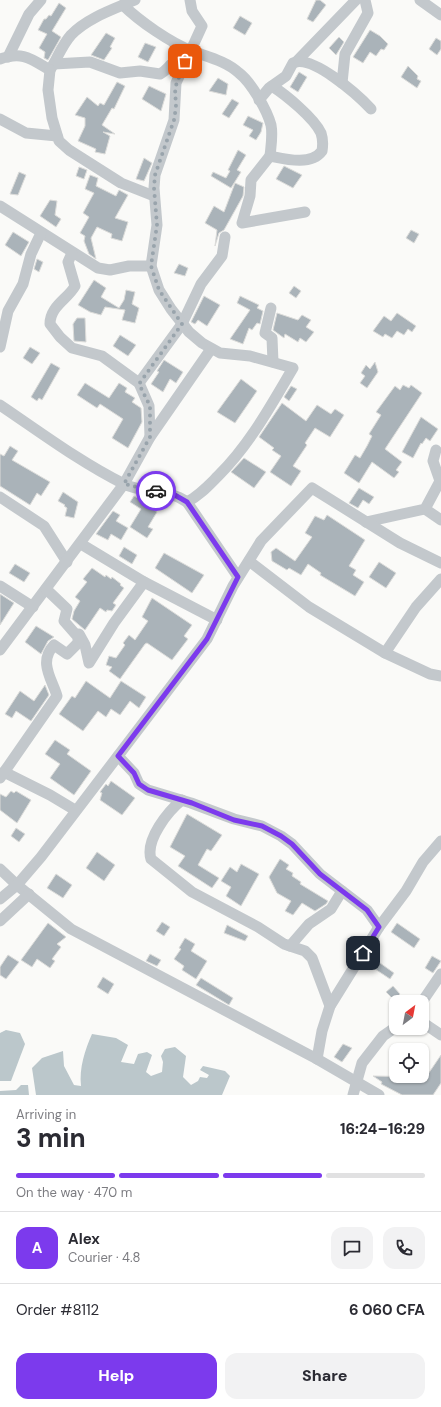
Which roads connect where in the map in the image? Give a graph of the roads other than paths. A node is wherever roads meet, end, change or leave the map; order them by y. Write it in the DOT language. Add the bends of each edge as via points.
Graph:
graph roads {
  1 [pos="40,0"];
  2 [pos="135,0"];
  3 [pos="190,0"];
  4 [pos="356,0"];
  5 [pos="365,0"];
  6 [pos="420,0"];
  7 [pos="123,5"];
  8 [pos="441,15"];
  9 [pos="190,50"];
  10 [pos="4,58"];
  11 [pos="185,61"];
  12 [pos="296,62"];
  13 [pos="52,67"];
  14 [pos="342,83"];
  15 [pos="272,86"];
  16 [pos="259,100"];
  17 [pos="371,109"];
  18 [pos="0,119"];
  19 [pos="57,136"];
  20 [pos="270,156"];
  21 [pos="154,196"];
  22 [pos="1,210"];
  23 [pos="305,212"];
  24 [pos="41,233"];
  25 [pos="225,237"];
  26 [pos="72,253"];
  27 [pos="151,266"];
  28 [pos="271,308"];
  29 [pos="182,324"];
  30 [pos="0,347"];
  31 [pos="211,349"];
  32 [pos="273,362"];
  33 [pos="139,384"];
  34 [pos="0,405"];
  35 [pos="150,437"];
  36 [pos="436,450"];
  37 [pos="124,484"];
  38 [pos="0,497"];
  39 [pos="187,502"];
  40 [pos="425,509"];
  41 [pos="441,520"];
  42 [pos="366,522"];
  43 [pos="81,544"];
  44 [pos="248,561"];
  45 [pos="67,562"];
  46 [pos="441,563"];
  47 [pos="238,577"];
  48 [pos="441,579"];
  49 [pos="144,582"];
  50 [pos="0,586"];
  51 [pos="46,589"];
  52 [pos="33,607"];
  53 [pos="217,620"];
  54 [pos="69,627"];
  55 [pos="0,650"];
  56 [pos="385,653"];
  57 [pos="441,676"];
  58 [pos="118,756"];
  59 [pos="2,775"];
  60 [pos="182,800"];
  61 [pos="75,810"];
  62 [pos="441,841"];
  63 [pos="0,869"];
  64 [pos="16,885"];
  65 [pos="342,891"];
  66 [pos="29,894"];
  67 [pos="0,899"];
  68 [pos="0,920"];
  69 [pos="379,927"];
  70 [pos="290,946"];
  71 [pos="441,974"];
  72 [pos="427,995"];
  73 [pos="330,1006"];
  74 [pos="429,1027"];
  75 [pos="389,1031"];
  76 [pos="441,1035"];
  77 [pos="317,1059"];
  78 [pos="358,1082"];
  79 [pos="354,1095"];
  80 [pos="379,1095"];
  1 -- 10 [label="street"];
  2 -- 7 [label="street"];
  3 -- 9 [label="street" via="192,11 202,26"];
  4 -- 12 [label="street"];
  5 -- 14 [label="street" via="368,12 345,54"];
  6 -- 8 [label="street"];
  7 -- 9 [label="street" via="146,25"];
  7 -- 13 [label="street" via="100,15 74,32"];
  9 -- 11 [label="street"];
  9 -- 16 [label="street" via="240,73"];
  10 -- 13 [label="street" via="27,57"];
  11 -- 13 [label="street" via="173,62 160,74 140,71 120,73 90,62"];
  11 -- 21 [label="street" via="176,83 175,116 155,175"];
  12 -- 14 [label="street" via="309,64"];
  12 -- 15 [label="street" via="281,81"];
  13 -- 19 [label="street" via="48,90"];
  14 -- 17 [label="street"];
  15 -- 16 [label="street"];
  15 -- 20 [label="street" via="316,125 323,144 322,151 313,158 293,160"];
  16 -- 20 [label="street" via="270,124"];
  18 -- 19 [label="street" via="26,133"];
  19 -- 21 [label="street" via="69,150 116,180"];
  20 -- 23 [label="street" via="251,180 250,196 242,223"];
  21 -- 27 [label="street" via="157,225"];
  22 -- 24 [label="street"];
  24 -- 26 [label="street"];
  24 -- 30 [label="street" via="31,254 23,284 8,311"];
  25 -- 29 [label="street" via="222,256 201,284"];
  26 -- 27 [label="street" via="104,270"];
  26 -- 33 [label="street" via="68,262 75,286 57,304 50,324 72,348 102,356"];
  27 -- 29 [label="street" via="159,290"];
  28 -- 32 [label="street" via="265,333 272,338"];
  29 -- 31 [label="street"];
  29 -- 33 [label="street"];
  31 -- 32 [label="street"];
  31 -- 35 [label="street"];
  32 -- 39 [label="street" via="293,368 255,432 231,463 195,498"];
  33 -- 35 [label="street" via="150,406"];
  34 -- 37 [label="street" via="58,445"];
  35 -- 37 [label="street"];
  36 -- 40 [label="street" via="433,461 440,481"];
  37 -- 39 [label="street" via="143,490 173,494"];
  37 -- 43 [label="street"];
  38 -- 45 [label="street" via="44,526"];
  39 -- 47 [label="street"];
  40 -- 41 [label="street"];
  40 -- 42 [label="street"];
  42 -- 44 [label="street" via="312,488 261,541"];
  42 -- 46 [label="street" via="400,543"];
  43 -- 45 [label="street"];
  43 -- 49 [label="street"];
  44 -- 47 [label="street"];
  44 -- 56 [label="street" via="309,607"];
  45 -- 51 [label="street"];
  47 -- 53 [label="street"];
  48 -- 56 [label="street" via="416,607"];
  49 -- 53 [label="street"];
  49 -- 54 [label="street" via="89,663 81,635"];
  50 -- 52 [label="street"];
  51 -- 52 [label="street"];
  51 -- 54 [label="street" via="67,609 64,621"];
  52 -- 55 [label="street"];
  53 -- 58 [label="street" via="207,639"];
  54 -- 59 [label="street" via="78,637 78,643 67,654 54,645 47,660 47,674 57,696"];
  56 -- 57 [label="street" via="430,674"];
  58 -- 60 [label="street" via="143,787"];
  58 -- 61 [label="street"];
  59 -- 61 [label="street" via="50,795"];
  60 -- 65 [label="street" via="234,820 272,830 292,844 320,874"];
  60 -- 70 [label="street" via="168,813 159,828 152,842 151,859 192,892"];
  61 -- 64 [label="street" via="42,857"];
  62 -- 69 [label="street" via="423,862 406,891"];
  63 -- 64 [label="street"];
  64 -- 66 [label="street"];
  64 -- 67 [label="street"];
  65 -- 69 [label="street" via="367,910"];
  65 -- 70 [label="street" via="331,909 309,924"];
  66 -- 68 [label="street"];
  66 -- 77 [label="street" via="71,929"];
  69 -- 73 [label="street"];
  70 -- 73 [label="street" via="305,951 312,958"];
  71 -- 72 [label="street"];
  73 -- 77 [label="street"];
  74 -- 76 [label="street"];
  75 -- 78 [label="street" via="368,1054 362,1064"];
  77 -- 78 [label="street"];
  78 -- 79 [label="street"];
  78 -- 80 [label="street"];
}
